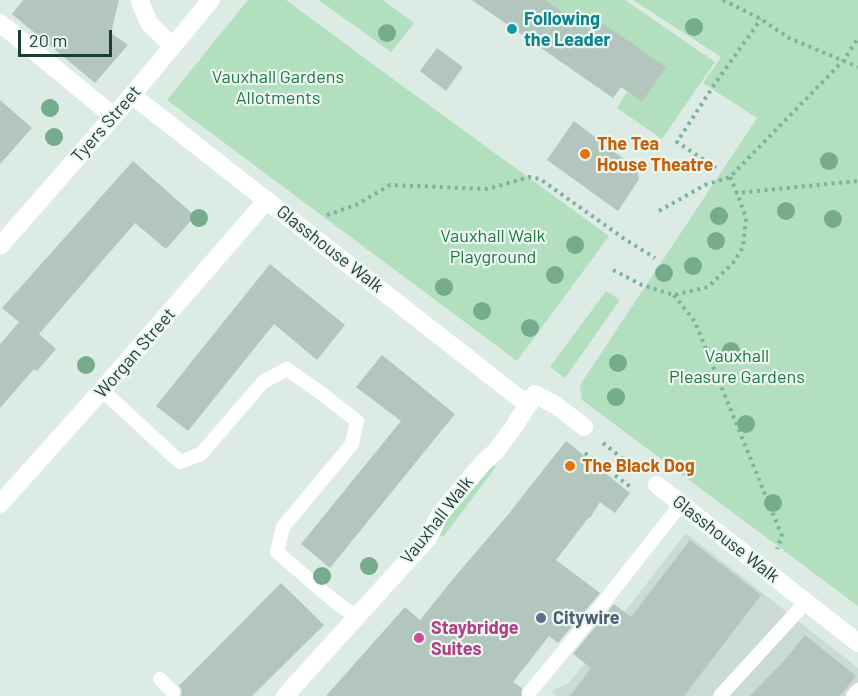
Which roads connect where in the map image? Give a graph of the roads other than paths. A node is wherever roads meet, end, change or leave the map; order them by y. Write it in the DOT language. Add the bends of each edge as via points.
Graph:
graph roads {
  1 [pos="140,0"];
  2 [pos="211,0"];
  3 [pos="0,23"];
  4 [pos="172,46"];
  5 [pos="132,95"];
  6 [pos="113,116"];
  7 [pos="267,200"];
  8 [pos="0,246"];
  9 [pos="102,390"];
  10 [pos="532,399"];
  11 [pos="584,428"];
  12 [pos="657,485"];
  13 [pos="0,504"];
  14 [pos="681,504"];
  15 [pos="806,602"];
  16 [pos="356,617"];
  17 [pos="858,643"];
  18 [pos="160,679"];
  19 [pos="858,690"];
  20 [pos="173,692"];
  21 [pos="528,693"];
  22 [pos="285,696"];
  23 [pos="720,696"];
  24 [pos="854,696"];
  1 -- 4 [label="street" via="149,23"];
  2 -- 4 [label="street, Tyers Street"];
  3 -- 6 [label="street"];
  4 -- 5 [label="street, Tyers Street"];
  5 -- 6 [label="street, Tyers Street"];
  5 -- 7 [label="street, Glasshouse Walk"];
  6 -- 8 [label="street, Tyers Street"];
  7 -- 9 [label="street, Worgan Street"];
  7 -- 10 [label="street, Glasshouse Walk" via="515,394"];
  9 -- 13 [label="street, Worgan Street"];
  9 -- 16 [label="lane" via="180,462 201,454 263,382 287,369 357,421 352,444 283,527 277,552"];
  10 -- 11 [label="street, Glasshouse Walk" via="557,406"];
  10 -- 16 [label="street, Vauxhall Walk" via="496,451 440,514 428,538"];
  12 -- 14 [label="street, Glasshouse Walk"];
  14 -- 15 [label="street, Glasshouse Walk"];
  14 -- 21 [label="lane"];
  15 -- 17 [label="street, Glasshouse Walk"];
  15 -- 23 [label="lane"];
  16 -- 22 [label="street, Vauxhall Walk"];
  18 -- 20 [label="lane"];
  19 -- 24 [label="lane"];
}
